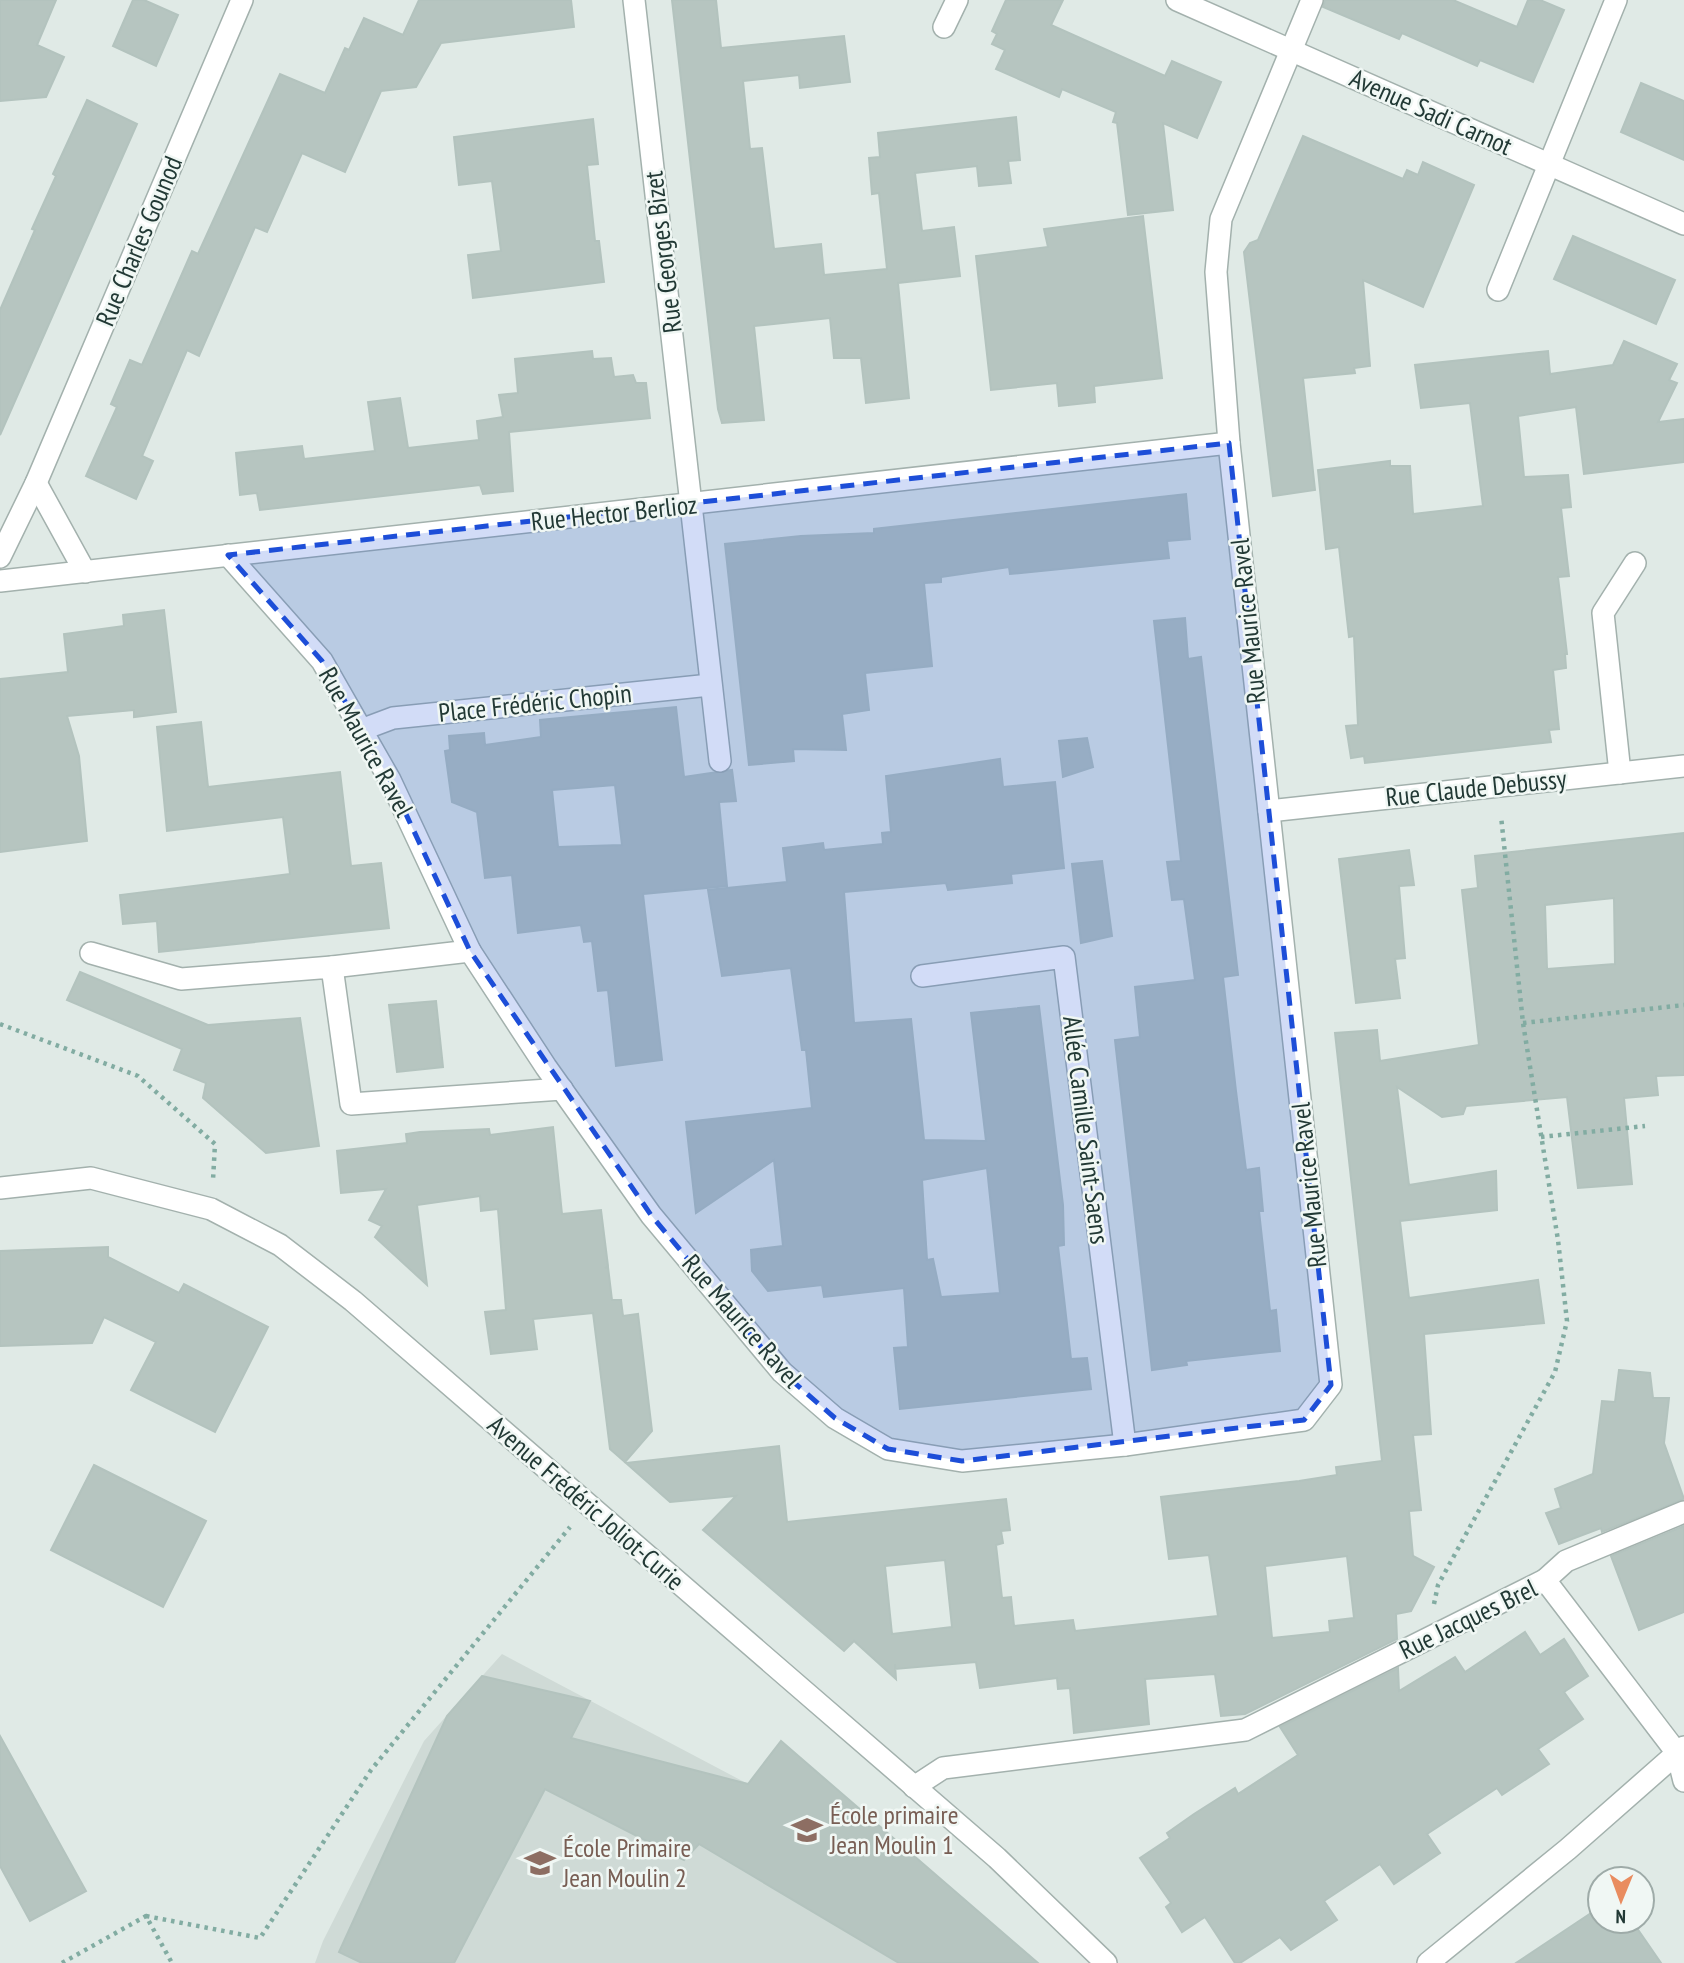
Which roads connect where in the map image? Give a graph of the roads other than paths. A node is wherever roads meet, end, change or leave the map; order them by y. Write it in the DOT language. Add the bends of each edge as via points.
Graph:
graph roads {
  1 [pos="242,0"];
  2 [pos="634,0"];
  3 [pos="957,0"];
  4 [pos="1177,0"];
  5 [pos="1312,0"];
  6 [pos="1616,0"];
  7 [pos="944,27"];
  8 [pos="1291,49"];
  9 [pos="1547,164"];
  10 [pos="1684,224"];
  11 [pos="1498,290"];
  12 [pos="1229,443"];
  13 [pos="36,482"];
  14 [pos="693,504"];
  15 [pos="228,555"];
  16 [pos="0,557"];
  17 [pos="1635,564"];
  18 [pos="85,572"];
  19 [pos="0,581"];
  20 [pos="710,685"];
  21 [pos="361,730"];
  22 [pos="720,761"];
  23 [pos="1684,766"];
  24 [pos="1620,773"];
  25 [pos="1269,811"];
  26 [pos="470,951"];
  27 [pos="91,953"];
  28 [pos="332,967"];
  29 [pos="922,976"];
  30 [pos="562,1089"];
  31 [pos="0,1188"];
  32 [pos="1125,1445"];
  33 [pos="1684,1512"];
  34 [pos="1545,1580"];
  35 [pos="1681,1750"];
  36 [pos="1684,1781"];
  37 [pos="915,1787"];
  38 [pos="1106,1963"];
  39 [pos="1428,1963"];
  1 -- 13 [label="street, Rue Charles Gounod"];
  2 -- 14 [label="street, Rue Georges Bizet"];
  3 -- 7 [label="street"];
  4 -- 8 [label="street, Avenue Sadi Carnot"];
  5 -- 8 [label="street, Rue Maurice Ravel"];
  6 -- 9 [label="street"];
  8 -- 9 [label="street, Avenue Sadi Carnot"];
  8 -- 12 [label="street, Rue Maurice Ravel" via="1221,219 1216,272"];
  9 -- 10 [label="street, Avenue Sadi Carnot"];
  9 -- 11 [label="street"];
  12 -- 14 [label="street, Rue Hector Berlioz"];
  12 -- 25 [label="street, Rue Maurice Ravel"];
  13 -- 16 [label="street, Rue Charles Gounod"];
  13 -- 18 [label="street"];
  14 -- 15 [label="street, Rue Hector Berlioz"];
  14 -- 20 [label="street"];
  15 -- 18 [label="street, Rue Hector Berlioz"];
  15 -- 21 [label="street, Rue Maurice Ravel" via="322,661"];
  17 -- 24 [label="street" via="1603,613"];
  18 -- 19 [label="street, Rue Hector Berlioz"];
  20 -- 21 [label="street, Place Frédéric Chopin" via="393,718"];
  20 -- 22 [label="street"];
  21 -- 26 [label="street, Rue Maurice Ravel" via="390,780"];
  23 -- 24 [label="street, Rue Claude Debussy"];
  24 -- 25 [label="street, Rue Claude Debussy"];
  25 -- 32 [label="street, Rue Maurice Ravel" via="1331,1385 1304,1420"];
  26 -- 28 [label="street"];
  26 -- 30 [label="street, Rue Maurice Ravel"];
  27 -- 28 [label="street" via="181,979"];
  28 -- 30 [label="street" via="351,1104"];
  29 -- 32 [label="street, Allée Camille Saint-Saens" via="1064,957"];
  30 -- 32 [label="street, Rue Maurice Ravel" via="668,1236 782,1372 835,1418 888,1449 962,1461"];
  31 -- 37 [label="street, Avenue Frédéric Joliot-Curie" via="91,1178 211,1209 280,1245 353,1301"];
  33 -- 34 [label="street" via="1566,1561"];
  34 -- 35 [label="street, Rue Jacques Brel"];
  34 -- 37 [label="street, Rue Jacques Brel" via="1245,1730 943,1768"];
  35 -- 36 [label="street"];
  35 -- 39 [label="street"];
  37 -- 38 [label="street, Avenue Frédéric Joliot-Curie"];
}
